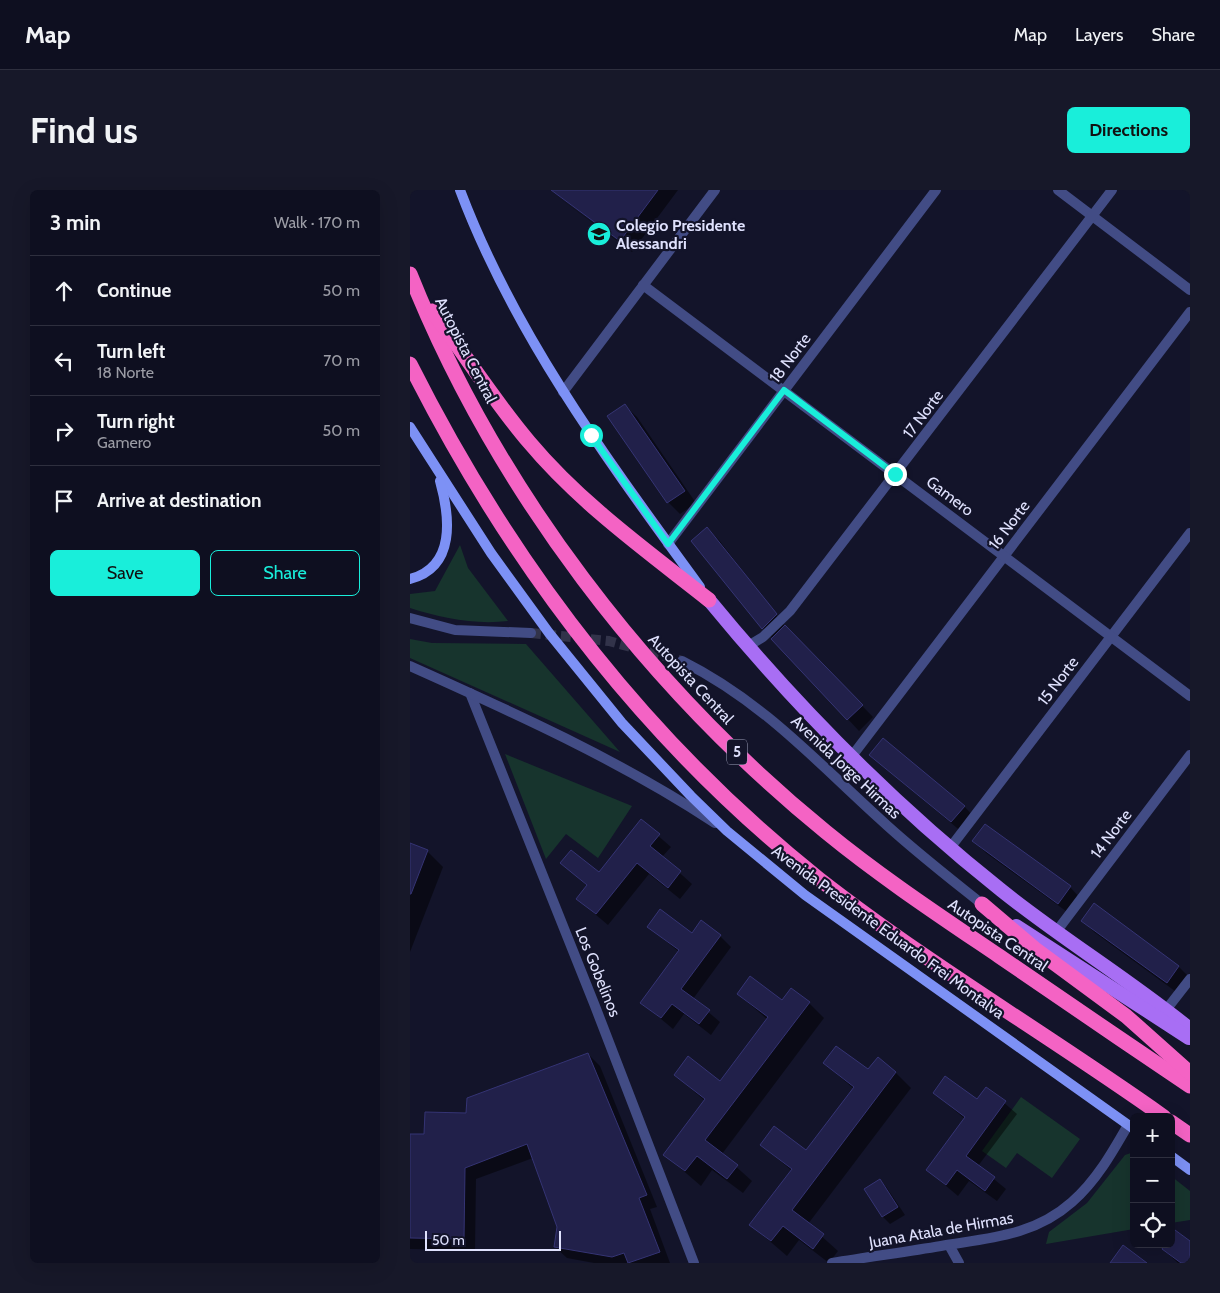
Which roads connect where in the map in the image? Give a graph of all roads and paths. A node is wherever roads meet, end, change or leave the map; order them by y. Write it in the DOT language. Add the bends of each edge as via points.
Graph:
graph roads {
  1 [pos="460,190"];
  2 [pos="715,190"];
  3 [pos="936,190"];
  4 [pos="1058,190"];
  5 [pos="1112,190"];
  6 [pos="1092,216"];
  7 [pos="410,274"];
  8 [pos="644,285"];
  9 [pos="1190,290"];
  10 [pos="417,292"];
  11 [pos="1190,312"];
  12 [pos="410,364"];
  13 [pos="784,390"];
  14 [pos="562,392"];
  15 [pos="410,427"];
  16 [pos="438,473"];
  17 [pos="895,474"];
  18 [pos="1190,533"];
  19 [pos="668,544"];
  20 [pos="1004,556"];
  21 [pos="410,579"];
  22 [pos="709,600"];
  23 [pos="410,618"];
  24 [pos="531,633"];
  25 [pos="1111,636"];
  26 [pos="748,646"];
  27 [pos="682,661"];
  28 [pos="410,666"];
  29 [pos="470,693"];
  30 [pos="1190,696"];
  31 [pos="1190,755"];
  32 [pos="852,756"];
  33 [pos="728,831"];
  34 [pos="950,848"];
  35 [pos="982,904"];
  36 [pos="1056,932"];
  37 [pos="1190,979"];
  38 [pos="1166,1010"];
  39 [pos="1190,1029"];
  40 [pos="1190,1038"];
  41 [pos="1190,1073"];
  42 [pos="1190,1086"];
  43 [pos="1158,1113"];
  44 [pos="1175,1125"];
  45 [pos="1130,1126"];
  46 [pos="1130,1128"];
  47 [pos="1190,1135"];
  48 [pos="1174,1158"];
  49 [pos="1190,1170"];
  50 [pos="950,1245"];
  51 [pos="694,1263"];
  52 [pos="832,1263"];
  53 [pos="959,1263"];
  1 -- 14 [label="main road" via="499,277"];
  2 -- 8 [label="street"];
  3 -- 13 [label="street, 18 Norte"];
  4 -- 6 [label="street"];
  5 -- 6 [label="street, 17 Norte"];
  6 -- 9 [label="street"];
  6 -- 17 [label="street, 17 Norte"];
  7 -- 10 [label="highway, Autopista Central / 5"];
  8 -- 13 [label="street, Gamero"];
  8 -- 14 [label="street"];
  10 -- 22 [label="highway" via="511,420 549,464 616,525"];
  10 -- 42 [label="highway, Autopista Central / 5" via="470,401 544,523 628,635 707,722 785,796 867,864"];
  11 -- 20 [label="street, 16 Norte"];
  12 -- 43 [label="highway" via="487,503 551,599 616,683 687,762 772,840 866,914"];
  13 -- 17 [label="street, Gamero"];
  13 -- 19 [label="street, 18 Norte"];
  14 -- 19 [label="main road"];
  15 -- 16 [label="main road, Avenida Presidente Eduardo Frei Montalva"];
  16 -- 21 [label="main road" via="446,508 446,542 437,563"];
  16 -- 33 [label="main road, Avenida Presidente Eduardo Frei Montalva" via="524,599 589,684 656,760"];
  17 -- 20 [label="street, Gamero"];
  17 -- 26 [label="street, 17 Norte" via="790,611 763,637"];
  18 -- 25 [label="street, 15 Norte"];
  19 -- 22 [label="main road"];
  20 -- 25 [label="street, Gamero"];
  20 -- 32 [label="street, 16 Norte"];
  22 -- 26 [label="main road"];
  23 -- 24 [label="street" via="455,630"];
  25 -- 30 [label="street, Gamero"];
  25 -- 34 [label="street, 15 Norte"];
  26 -- 32 [label="main road"];
  27 -- 35 [label="street, Avenida Jorge Hirmas" via="728,686 765,713 901,838"];
  28 -- 29 [label="street"];
  29 -- 33 [label="street" via="606,758"];
  29 -- 51 [label="street, Los Gobelinos"];
  31 -- 36 [label="street, 14 Norte"];
  32 -- 34 [label="main road"];
  33 -- 45 [label="main road, Avenida Presidente Eduardo Frei Montalva" via="839,921"];
  34 -- 36 [label="main road"];
  35 -- 40 [label="main road"];
  35 -- 41 [label="highway" via="1034,950 1126,1016"];
  36 -- 38 [label="main road"];
  37 -- 38 [label="street"];
  38 -- 39 [label="main road"];
  44 -- 47 [label="highway"];
  46 -- 50 [label="street, Juana Atala de Hirmas" via="1099,1173 1057,1214 1013,1235"];
  48 -- 49 [label="main road"];
  50 -- 52 [label="street, Juana Atala de Hirmas"];
  50 -- 53 [label="street"];
}
